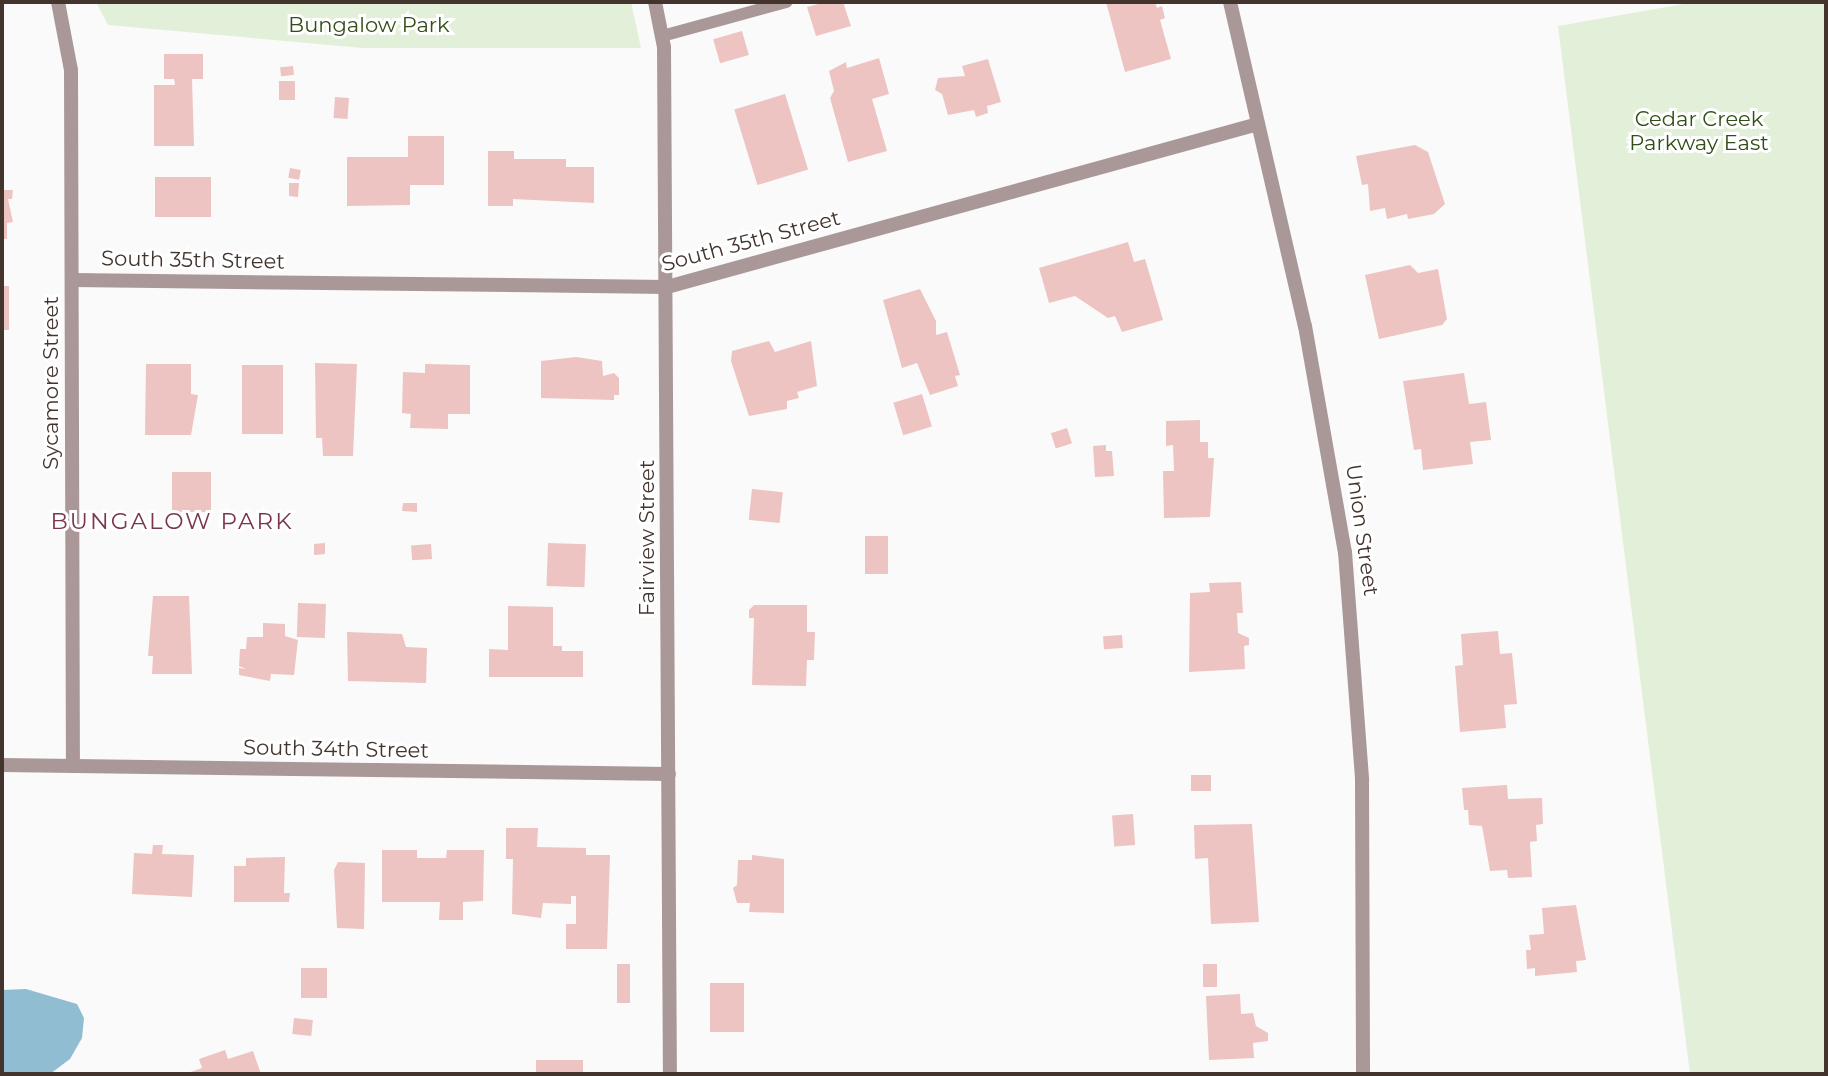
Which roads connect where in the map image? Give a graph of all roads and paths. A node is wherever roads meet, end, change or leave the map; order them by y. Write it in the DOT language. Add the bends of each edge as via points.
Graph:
graph roads {
  1 [pos="58,2"];
  2 [pos="655,2"];
  3 [pos="786,2"];
  4 [pos="1230,2"];
  5 [pos="662,36"];
  6 [pos="1258,124"];
  7 [pos="72,279"];
  8 [pos="667,287"];
  9 [pos="2,765"];
  10 [pos="73,766"];
  11 [pos="669,775"];
  12 [pos="670,1074"];
  13 [pos="1363,1074"];
  1 -- 7 [label="street, Sycamore Street" via="71,70"];
  2 -- 5 [label="street, Fairview Street"];
  3 -- 5 [label="lane"];
  4 -- 6 [label="street, Union Street"];
  5 -- 8 [label="street, Fairview Street"];
  6 -- 8 [label="street, South 35th Street"];
  6 -- 13 [label="street, Union Street" via="1308,339 1349,589 1362,780"];
  7 -- 8 [label="street, South 35th Street"];
  7 -- 10 [label="street, Sycamore Street"];
  8 -- 11 [label="street, Fairview Street"];
  9 -- 10 [label="street, South 34th Street"];
  10 -- 11 [label="street, South 34th Street"];
  11 -- 12 [label="street, Fairview Street"];
}
